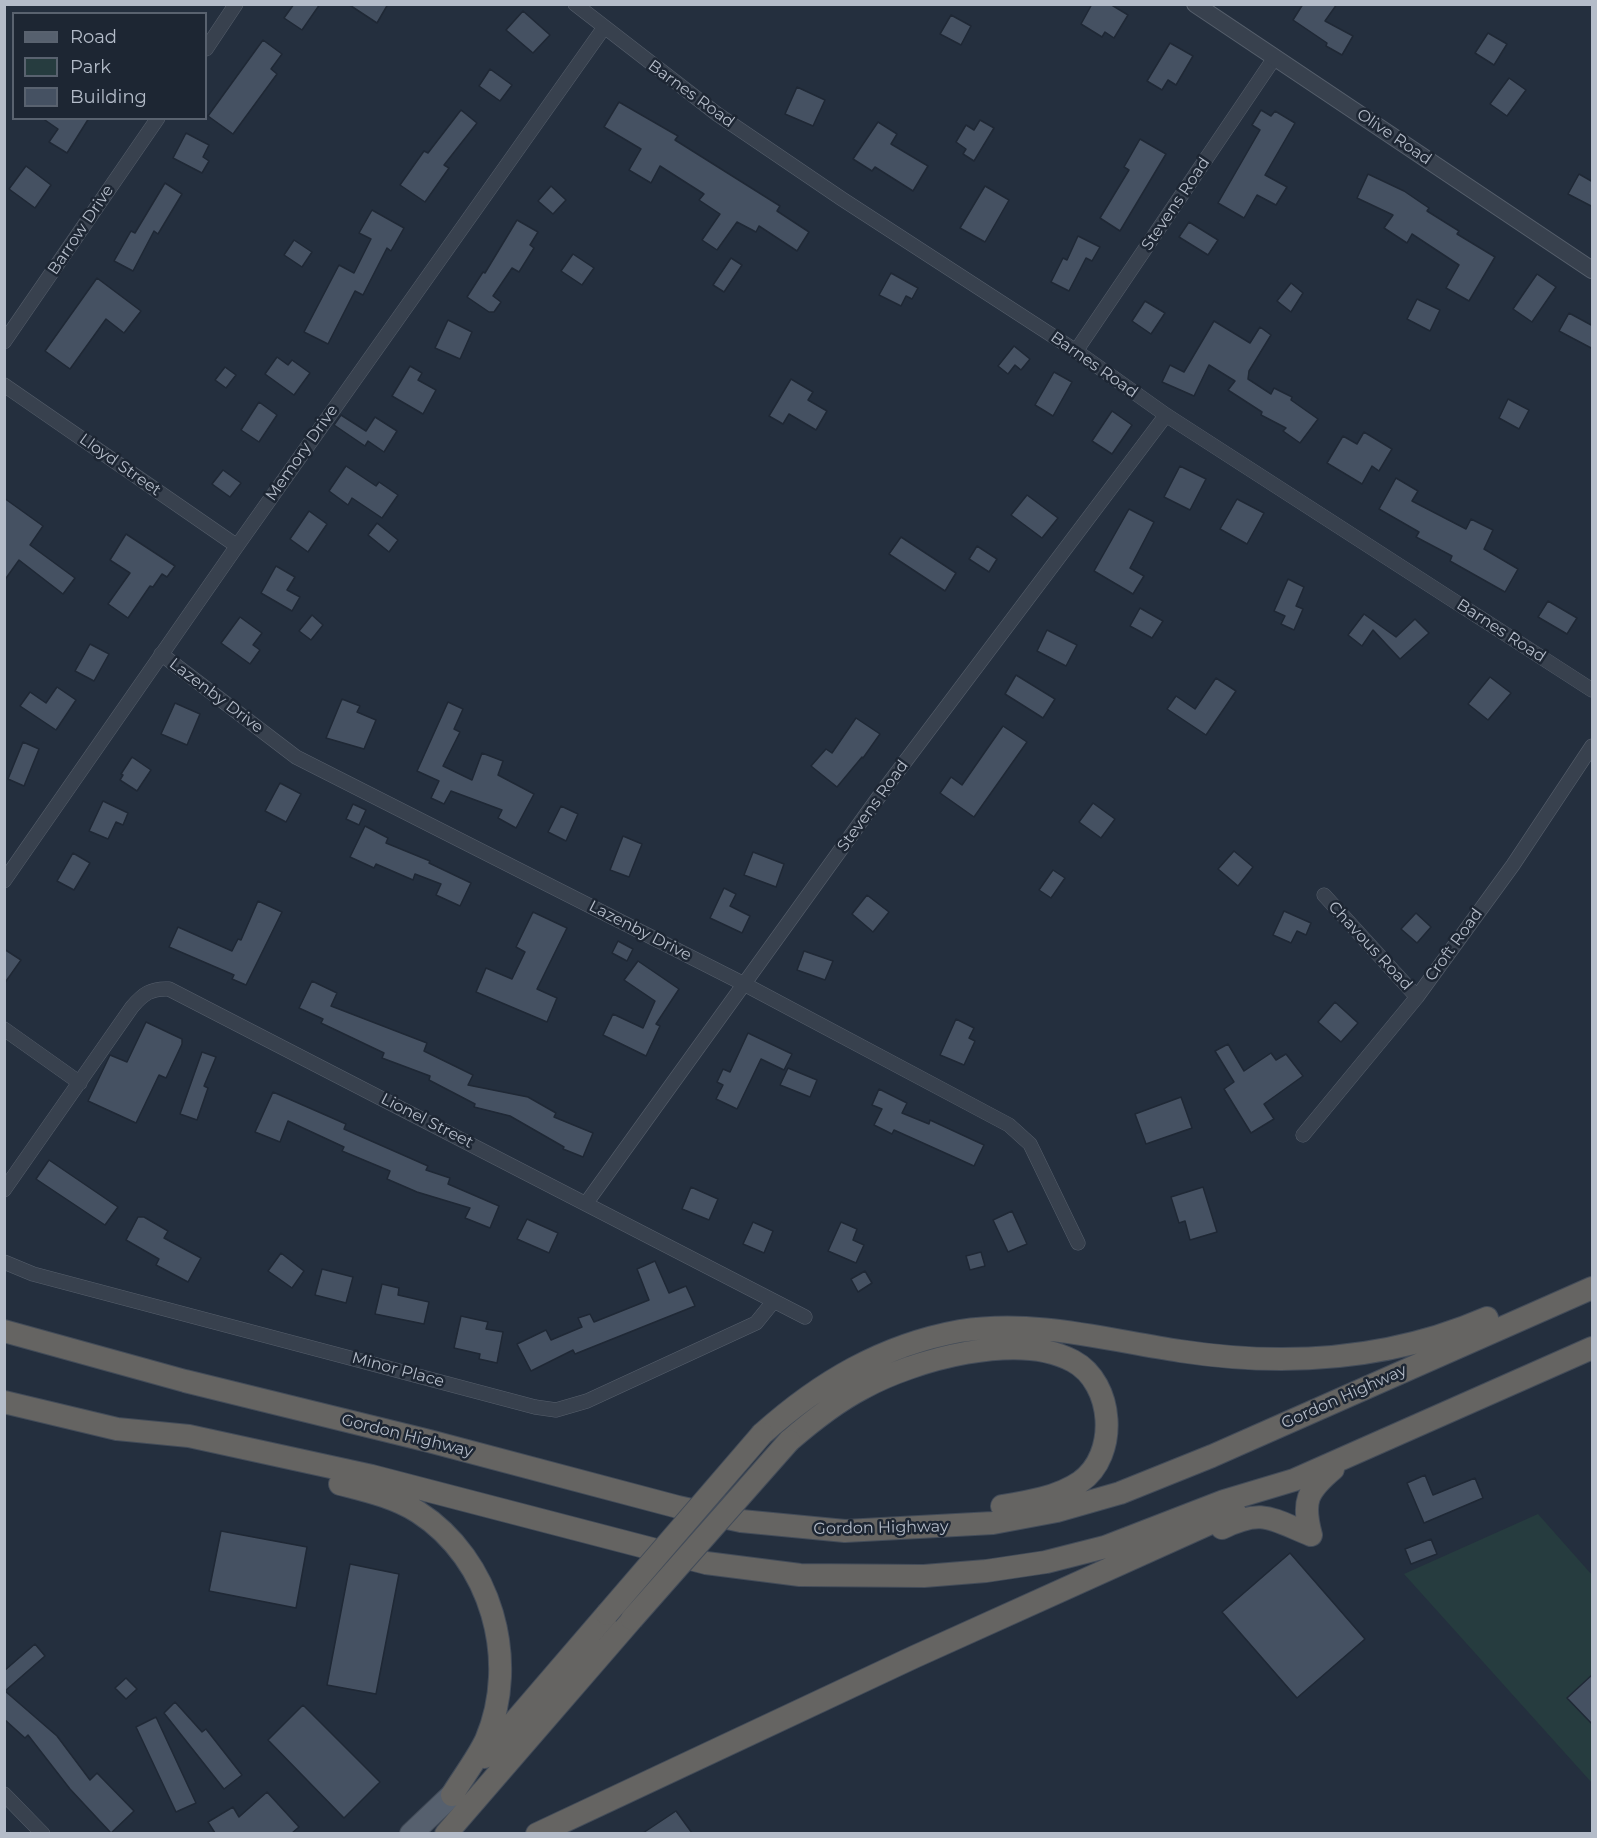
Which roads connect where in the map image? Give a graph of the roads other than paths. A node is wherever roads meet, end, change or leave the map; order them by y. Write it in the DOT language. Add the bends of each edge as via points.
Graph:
graph roads {
  1 [pos="236,4"];
  2 [pos="575,4"];
  3 [pos="1194,4"];
  4 [pos="603,29"];
  5 [pos="207,48"];
  6 [pos="1275,57"];
  7 [pos="157,120"];
  8 [pos="1593,270"];
  9 [pos="4,342"];
  10 [pos="1076,351"];
  11 [pos="4,385"];
  12 [pos="1166,415"];
  13 [pos="237,546"];
  14 [pos="161,654"];
  15 [pos="1593,690"];
  16 [pos="1593,746"];
  17 [pos="4,880"];
  18 [pos="1324,895"];
  19 [pos="744,984"];
  20 [pos="1417,997"];
  21 [pos="4,1029"];
  22 [pos="80,1083"];
  23 [pos="1303,1135"];
  24 [pos="4,1190"];
  25 [pos="587,1202"];
  26 [pos="1078,1243"];
  27 [pos="4,1262"];
  28 [pos="1593,1272"];
  29 [pos="1593,1288"];
  30 [pos="773,1302"];
  31 [pos="805,1317"];
  32 [pos="4,1331"];
  33 [pos="1593,1348"];
  34 [pos="4,1402"];
  35 [pos="117,1429"];
  36 [pos="1350,1455"];
  37 [pos="1294,1480"];
  38 [pos="845,1531"];
  39 [pos="1091,1578"];
  40 [pos="4,1794"];
  41 [pos="452,1795"];
  42 [pos="43,1833"];
  43 [pos="411,1833"];
  44 [pos="446,1833"];
  45 [pos="537,1833"];
  1 -- 5 [label="street"];
  2 -- 4 [label="street, Barnes Road"];
  3 -- 6 [label="street, Olive Road"];
  4 -- 10 [label="street, Barnes Road" via="717,114"];
  4 -- 13 [label="street, Memory Drive"];
  6 -- 8 [label="street, Olive Road"];
  6 -- 10 [label="street, Stevens Road"];
  7 -- 9 [label="street, Barrow Drive"];
  10 -- 12 [label="street, Barnes Road"];
  11 -- 13 [label="street, Lloyd Street"];
  12 -- 15 [label="street, Barnes Road"];
  12 -- 19 [label="street, Stevens Road" via="883,791"];
  13 -- 14 [label="street, Memory Drive"];
  14 -- 17 [label="street, Memory Drive"];
  14 -- 19 [label="street, Lazenby Drive" via="296,757"];
  16 -- 20 [label="street, Croft Road" via="1514,865"];
  18 -- 20 [label="street, Chavous Road"];
  19 -- 25 [label="street, Stevens Road"];
  19 -- 26 [label="street, Lazenby Drive" via="1009,1125 1030,1144"];
  20 -- 23 [label="street, Croft Road"];
  21 -- 22 [label="street"];
  22 -- 24 [label="street, Lionel Street"];
  22 -- 25 [label="street, Lionel Street" via="140,998 152,989 168,989"];
  25 -- 30 [label="street, Lionel Street"];
  27 -- 30 [label="street, Minor Place" via="33,1274 556,1410 587,1401 756,1323"];
  28 -- 41 [label="highway, bridge" via="1439,1337 1402,1347 1313,1359 1214,1356 1041,1328 962,1331 893,1348 849,1369 803,1399 762,1434"];
  29 -- 38 [label="highway, Gordon Highway" via="1202,1461 1120,1493 1057,1511 993,1523"];
  30 -- 31 [label="street, Lionel Street"];
  32 -- 38 [label="highway, Gordon Highway" via="678,1507 741,1521"];
  33 -- 36 [label="highway"];
  34 -- 35 [label="highway"];
  35 -- 37 [label="highway" via="189,1436 372,1476 706,1563 800,1575 924,1576 1046,1562 1105,1547 1224,1501"];
  35 -- 41 [label="highway" via="377,1494 417,1512 440,1529 478,1579 492,1610 499,1641 495,1712 485,1741"];
  36 -- 37 [label="highway"];
  36 -- 39 [label="highway" via="1311,1489 1307,1513 1311,1535 1254,1515 1140,1565"];
  37 -- 39 [label="highway" via="1222,1519"];
  38 -- 44 [label="highway, bridge" via="1044,1498 1081,1481 1092,1471 1106,1440 1104,1408 1095,1380 1074,1361 1057,1354 1021,1350 965,1354 927,1362 842,1400 789,1441"];
  39 -- 45 [label="highway"];
  40 -- 42 [label="street"];
  41 -- 43 [label="main road"];
}
